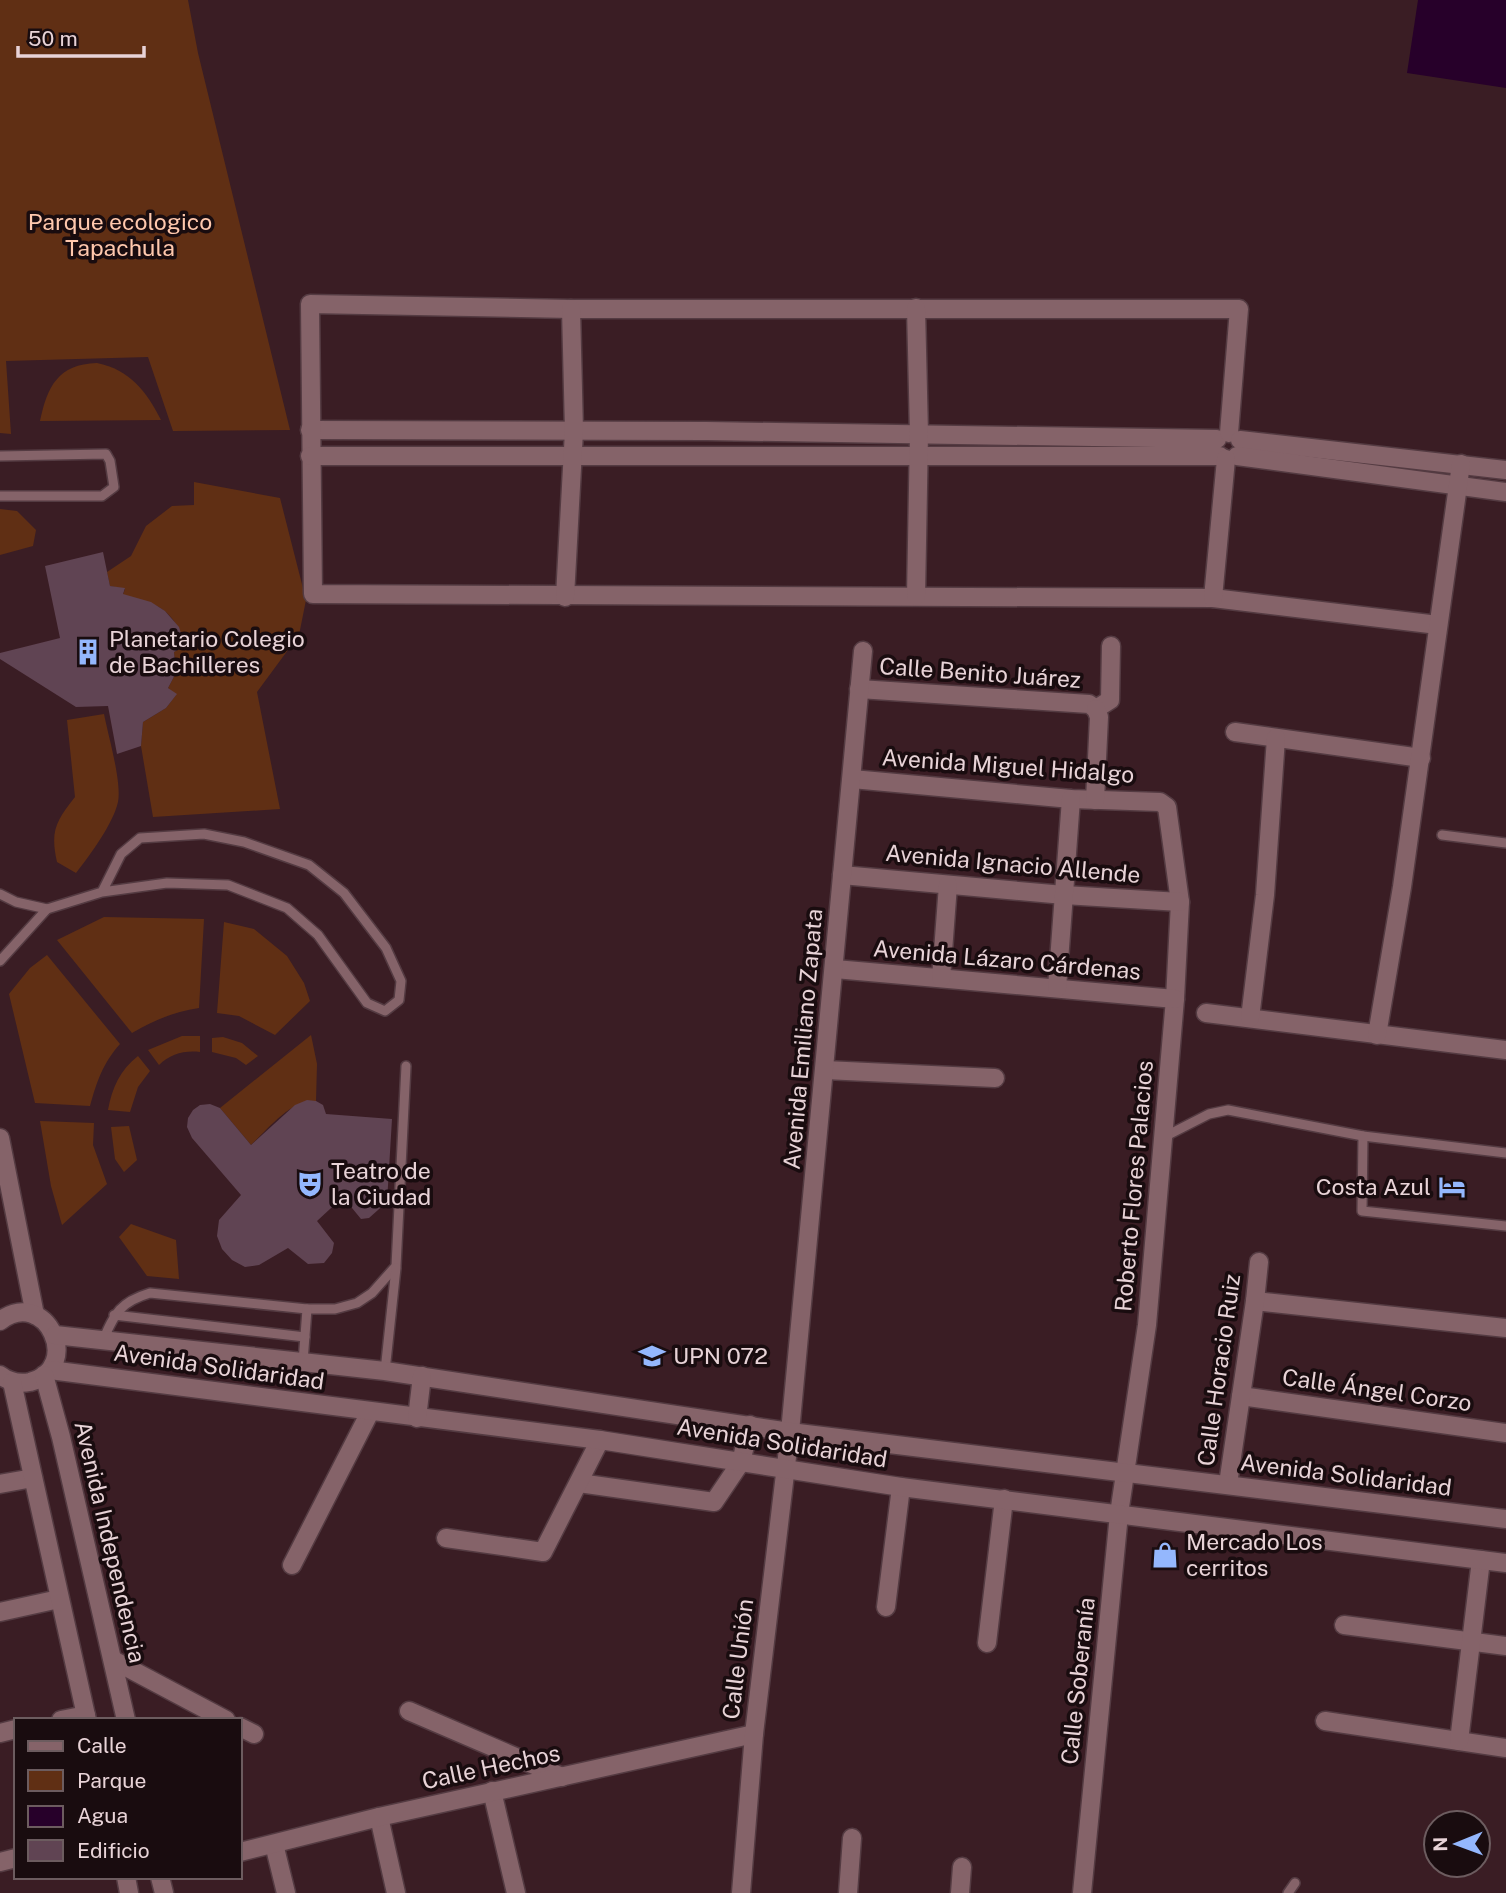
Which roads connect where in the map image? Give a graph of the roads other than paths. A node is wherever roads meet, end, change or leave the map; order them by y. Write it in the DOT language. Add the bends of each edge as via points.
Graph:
graph roads {
  1 [pos="916,308"];
  2 [pos="571,309"];
  3 [pos="310,430"];
  4 [pos="574,431"];
  5 [pos="919,434"];
  6 [pos="1228,447"];
  7 [pos="919,455"];
  8 [pos="0,456"];
  9 [pos="310,456"];
  10 [pos="573,456"];
  11 [pos="1461,464"];
  12 [pos="1506,470"];
  13 [pos="1457,485"];
  14 [pos="1506,492"];
  15 [pos="0,496"];
  16 [pos="916,596"];
  17 [pos="565,597"];
  18 [pos="1213,598"];
  19 [pos="1438,625"];
  20 [pos="1111,646"];
  21 [pos="863,650"];
  22 [pos="859,689"];
  23 [pos="1096,709"];
  24 [pos="1235,732"];
  25 [pos="1276,738"];
  26 [pos="1421,758"];
  27 [pos="852,779"];
  28 [pos="1071,799"];
  29 [pos="1095,800"];
  30 [pos="1442,835"];
  31 [pos="1506,843"];
  32 [pos="842,875"];
  33 [pos="948,885"];
  34 [pos="102,892"];
  35 [pos="0,894"];
  36 [pos="1064,895"];
  37 [pos="1180,902"];
  38 [pos="47,909"];
  39 [pos="0,961"];
  40 [pos="835,969"];
  41 [pos="941,978"];
  42 [pos="1057,988"];
  43 [pos="1175,999"];
  44 [pos="1206,1013"];
  45 [pos="1250,1018"];
  46 [pos="1377,1035"];
  47 [pos="1506,1051"];
  48 [pos="406,1066"];
  49 [pos="824,1070"];
  50 [pos="995,1078"];
  51 [pos="1363,1136"];
  52 [pos="0,1138"];
  53 [pos="1163,1138"];
  54 [pos="1506,1153"];
  55 [pos="1506,1226"];
  56 [pos="1259,1262"];
  57 [pos="396,1266"];
  58 [pos="1255,1301"];
  59 [pos="307,1309"];
  60 [pos="34,1315"];
  61 [pos="114,1315"];
  62 [pos="0,1321"];
  63 [pos="1506,1328"];
  64 [pos="55,1335"];
  65 [pos="305,1337"];
  66 [pos="103,1340"];
  67 [pos="303,1362"];
  68 [pos="385,1371"];
  69 [pos="47,1372"];
  70 [pos="422,1376"];
  71 [pos="6,1378"];
  72 [pos="1241,1396"];
  73 [pos="370,1412"];
  74 [pos="417,1418"];
  75 [pos="750,1426"];
  76 [pos="790,1432"];
  77 [pos="1506,1433"];
  78 [pos="600,1440"];
  79 [pos="741,1462"];
  80 [pos="786,1469"];
  81 [pos="1125,1473"];
  82 [pos="33,1478"];
  83 [pos="579,1483"];
  84 [pos="0,1484"];
  85 [pos="1228,1484"];
  86 [pos="901,1486"];
  87 [pos="1004,1499"];
  88 [pos="1119,1514"];
  89 [pos="1506,1520"];
  90 [pos="446,1538"];
  91 [pos="1481,1560"];
  92 [pos="1506,1563"];
  93 [pos="292,1565"];
  94 [pos="59,1599"];
  95 [pos="886,1607"];
  96 [pos="0,1612"];
  97 [pos="1344,1625"];
  98 [pos="1471,1641"];
  99 [pos="987,1643"];
  100 [pos="1506,1646"];
  101 [pos="113,1660"];
  102 [pos="409,1711"];
  103 [pos="87,1717"];
  104 [pos="126,1718"];
  105 [pos="222,1718"];
  106 [pos="1325,1721"];
  107 [pos="754,1734"];
  108 [pos="1459,1741"];
  109 [pos="1506,1748"];
  110 [pos="562,1777"];
  111 [pos="492,1791"];
  112 [pos="379,1817"];
  113 [pos="852,1838"];
  114 [pos="274,1844"];
  115 [pos="242,1852"];
  116 [pos="962,1867"];
  117 [pos="1295,1883"];
  118 [pos="286,1893"];
  119 [pos="396,1893"];
  120 [pos="516,1893"];
  121 [pos="740,1893"];
  122 [pos="848,1893"];
  123 [pos="960,1893"];
  124 [pos="1082,1893"];
  125 [pos="1288,1893"];
  1 -- 2 [label="street"];
  1 -- 5 [label="street"];
  1 -- 6 [label="street" via="1239,309"];
  2 -- 3 [label="street" via="310,304"];
  2 -- 4 [label="street"];
  3 -- 4 [label="street"];
  3 -- 9 [label="street"];
  4 -- 5 [label="street"];
  4 -- 10 [label="street"];
  5 -- 6 [label="street"];
  5 -- 7 [label="street"];
  6 -- 7 [label="street"];
  6 -- 11 [label="street"];
  6 -- 13 [label="street"];
  6 -- 18 [label="street"];
  7 -- 10 [label="street"];
  7 -- 16 [label="street"];
  8 -- 15 [label="lane" via="106,454 114,487 102,496"];
  9 -- 10 [label="street"];
  9 -- 17 [label="street" via="313,594"];
  10 -- 17 [label="street"];
  11 -- 12 [label="street"];
  11 -- 13 [label="street"];
  13 -- 14 [label="street"];
  13 -- 19 [label="street"];
  16 -- 17 [label="street"];
  16 -- 18 [label="street"];
  18 -- 19 [label="street"];
  19 -- 26 [label="street"];
  20 -- 23 [label="street" via="1110,700"];
  21 -- 22 [label="street, Avenida Emiliano Zapata"];
  22 -- 23 [label="street, Calle Benito Juárez" via="1089,704"];
  22 -- 27 [label="street, Avenida Emiliano Zapata"];
  23 -- 29 [label="street" via="1100,717"];
  24 -- 25 [label="street"];
  25 -- 26 [label="street"];
  25 -- 45 [label="street" via="1265,895"];
  26 -- 46 [label="street"];
  27 -- 28 [label="street, Avenida Miguel Hidalgo"];
  27 -- 32 [label="street, Avenida Emiliano Zapata"];
  28 -- 29 [label="street, Avenida Miguel Hidalgo"];
  28 -- 36 [label="street"];
  29 -- 37 [label="street, Avenida Miguel Hidalgo" via="1160,802 1167,807"];
  30 -- 31 [label="lane"];
  32 -- 33 [label="street, Avenida Ignacio Allende"];
  32 -- 40 [label="street, Avenida Emiliano Zapata"];
  33 -- 36 [label="street, Avenida Ignacio Allende"];
  33 -- 41 [label="street"];
  34 -- 34 [label="lane" via="167,883 228,885 287,908 318,935 367,1003 385,1011 399,1000 401,981 386,948 344,893 309,865 244,842 204,834 140,838 121,854"];
  34 -- 38 [label="lane"];
  35 -- 38 [label="lane"];
  36 -- 37 [label="street, Avenida Ignacio Allende"];
  36 -- 42 [label="street"];
  37 -- 43 [label="street, Roberto Flores Palacios"];
  38 -- 39 [label="lane"];
  40 -- 41 [label="street, Avenida Lázaro Cárdenas"];
  40 -- 49 [label="street, Avenida Emiliano Zapata"];
  41 -- 42 [label="street, Avenida Lázaro Cárdenas"];
  42 -- 43 [label="street, Avenida Lázaro Cárdenas"];
  43 -- 53 [label="street, Roberto Flores Palacios"];
  44 -- 45 [label="street"];
  45 -- 46 [label="street"];
  46 -- 47 [label="street"];
  48 -- 57 [label="lane"];
  49 -- 50 [label="street"];
  49 -- 76 [label="street, Avenida Emiliano Zapata"];
  51 -- 53 [label="lane" via="1228,1110 1209,1114"];
  51 -- 54 [label="lane"];
  51 -- 55 [label="lane" via="1362,1211"];
  52 -- 60 [label="street"];
  53 -- 81 [label="street, Roberto Flores Palacios" via="1147,1325"];
  56 -- 58 [label="street, Calle Horacio Ruiz"];
  57 -- 59 [label="lane" via="357,1303"];
  57 -- 68 [label="lane"];
  58 -- 63 [label="street"];
  58 -- 72 [label="street, Calle Horacio Ruiz"];
  59 -- 61 [label="lane" via="150,1293 130,1300"];
  59 -- 65 [label="lane"];
  60 -- 62 [label="street" via="15,1314"];
  60 -- 64 [label="street"];
  61 -- 65 [label="lane"];
  61 -- 66 [label="lane"];
  64 -- 66 [label="street, Avenida Solidaridad"];
  64 -- 69 [label="street" via="55,1359"];
  65 -- 67 [label="lane"];
  66 -- 67 [label="street, Avenida Solidaridad"];
  67 -- 68 [label="street, Avenida Solidaridad"];
  68 -- 70 [label="street, Avenida Solidaridad"];
  69 -- 71 [label="street, Avenida Solidaridad" via="23,1383"];
  69 -- 73 [label="street, Avenida Solidaridad"];
  69 -- 101 [label="street, Avenida Independencia"];
  70 -- 74 [label="street"];
  70 -- 75 [label="street, Avenida Solidaridad"];
  71 -- 82 [label="street"];
  72 -- 77 [label="street, Calle Ángel Corzo"];
  72 -- 85 [label="street, Calle Horacio Ruiz"];
  73 -- 74 [label="street, Avenida Solidaridad"];
  73 -- 93 [label="street"];
  74 -- 78 [label="street, Avenida Solidaridad"];
  75 -- 76 [label="street, Avenida Solidaridad"];
  75 -- 79 [label="street"];
  76 -- 80 [label="street, Calle Unión"];
  76 -- 81 [label="street, Avenida Solidaridad"];
  78 -- 79 [label="street, Avenida Solidaridad"];
  78 -- 83 [label="street"];
  79 -- 80 [label="street, Avenida Solidaridad"];
  79 -- 83 [label="street" via="714,1502"];
  80 -- 86 [label="street, Avenida Solidaridad"];
  80 -- 107 [label="street, Calle Unión"];
  81 -- 85 [label="street, Avenida Solidaridad"];
  81 -- 88 [label="street, Calle Soberanía"];
  82 -- 84 [label="street"];
  82 -- 94 [label="street"];
  83 -- 90 [label="street" via="543,1552"];
  85 -- 89 [label="street, Avenida Solidaridad"];
  86 -- 87 [label="street, Avenida Solidaridad"];
  86 -- 95 [label="street"];
  87 -- 88 [label="street, Avenida Solidaridad"];
  87 -- 99 [label="street"];
  88 -- 91 [label="street, Avenida Solidaridad"];
  88 -- 124 [label="street, Calle Soberanía"];
  91 -- 92 [label="street, Avenida Solidaridad"];
  91 -- 98 [label="street"];
  94 -- 96 [label="street"];
  94 -- 103 [label="street"];
  97 -- 98 [label="street"];
  98 -- 100 [label="street"];
  98 -- 108 [label="street"];
  101 -- 104 [label="street, Avenida Independencia"];
  101 -- 105 [label="street"];
  102 -- 110 [label="street"];
  106 -- 108 [label="street"];
  107 -- 110 [label="street, Calle Hechos"];
  107 -- 121 [label="street, Calle Unión"];
  108 -- 109 [label="street"];
  110 -- 111 [label="street, Calle Hechos"];
  111 -- 112 [label="street, Calle Hechos"];
  111 -- 120 [label="street"];
  112 -- 114 [label="street, Calle Hechos"];
  112 -- 119 [label="street"];
  113 -- 122 [label="street"];
  114 -- 115 [label="street, Calle Hechos"];
  114 -- 118 [label="street"];
  116 -- 123 [label="street"];
  117 -- 125 [label="lane"];
}
